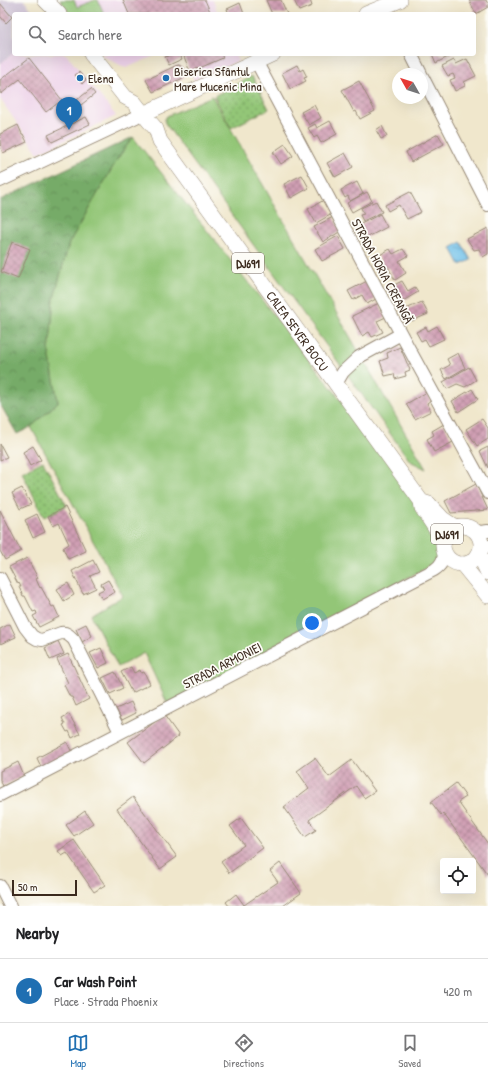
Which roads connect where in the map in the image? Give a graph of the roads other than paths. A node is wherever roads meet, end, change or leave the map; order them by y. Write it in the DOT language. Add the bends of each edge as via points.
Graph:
graph roads {
  1 [pos="392,7"];
  2 [pos="373,12"];
  3 [pos="93,56"];
  4 [pos="268,56"];
  5 [pos="412,56"];
  6 [pos="256,61"];
  7 [pos="418,68"];
  8 [pos="428,89"];
  9 [pos="140,115"];
  10 [pos="0,180"];
  11 [pos="488,205"];
  12 [pos="401,334"];
  13 [pos="336,384"];
  14 [pos="488,493"];
  15 [pos="421,501"];
  16 [pos="465,528"];
  17 [pos="488,531"];
  18 [pos="444,545"];
  19 [pos="482,550"];
  20 [pos="462,564"];
  21 [pos="488,573"];
  22 [pos="0,578"];
  23 [pos="488,596"];
  24 [pos="120,732"];
  25 [pos="0,795"];
  26 [pos="0,886"];
  27 [pos="10,906"];
  1 -- 2 [label="main road"];
  3 -- 9 [label="main road, DJ691" via="126,97 134,102"];
  4 -- 6 [label="main road"];
  5 -- 7 [label="street"];
  6 -- 9 [label="main road"];
  6 -- 12 [label="street, STRADA HORIA CREANGĂ"];
  8 -- 11 [label="street"];
  9 -- 10 [label="street"];
  9 -- 13 [label="main road, CALEA SEVER BOCU / DJ691" via="156,129 160,142"];
  12 -- 13 [label="street" via="358,357 343,372"];
  12 -- 14 [label="street, STRADA HORIA CREANGĂ"];
  13 -- 15 [label="main road, CALEA SEVER BOCU / DJ691"];
  15 -- 16 [label="main road, CALEA SEVER BOCU / DJ691" via="429,504 452,525"];
  15 -- 18 [label="main road, CALEA SEVER BOCU / DJ691" via="422,508"];
  16 -- 17 [label="street" via="480,532"];
  16 -- 18 [label="main road, DJ691" via="449,532"];
  16 -- 19 [label="main road, DJ691" via="478,535"];
  18 -- 20 [label="main road, DJ691" via="446,555"];
  18 -- 24 [label="street, STRADA ARMONIEI" via="443,560 434,570"];
  19 -- 20 [label="main road, DJ691" via="472,560"];
  19 -- 21 [label="main road, DJ691"];
  20 -- 23 [label="main road, DJ691"];
  22 -- 24 [label="street" via="25,628 32,636 42,640 64,632 74,640"];
  24 -- 25 [label="street, STRADA ARMONIEI"];
  26 -- 27 [label="street"];
}
